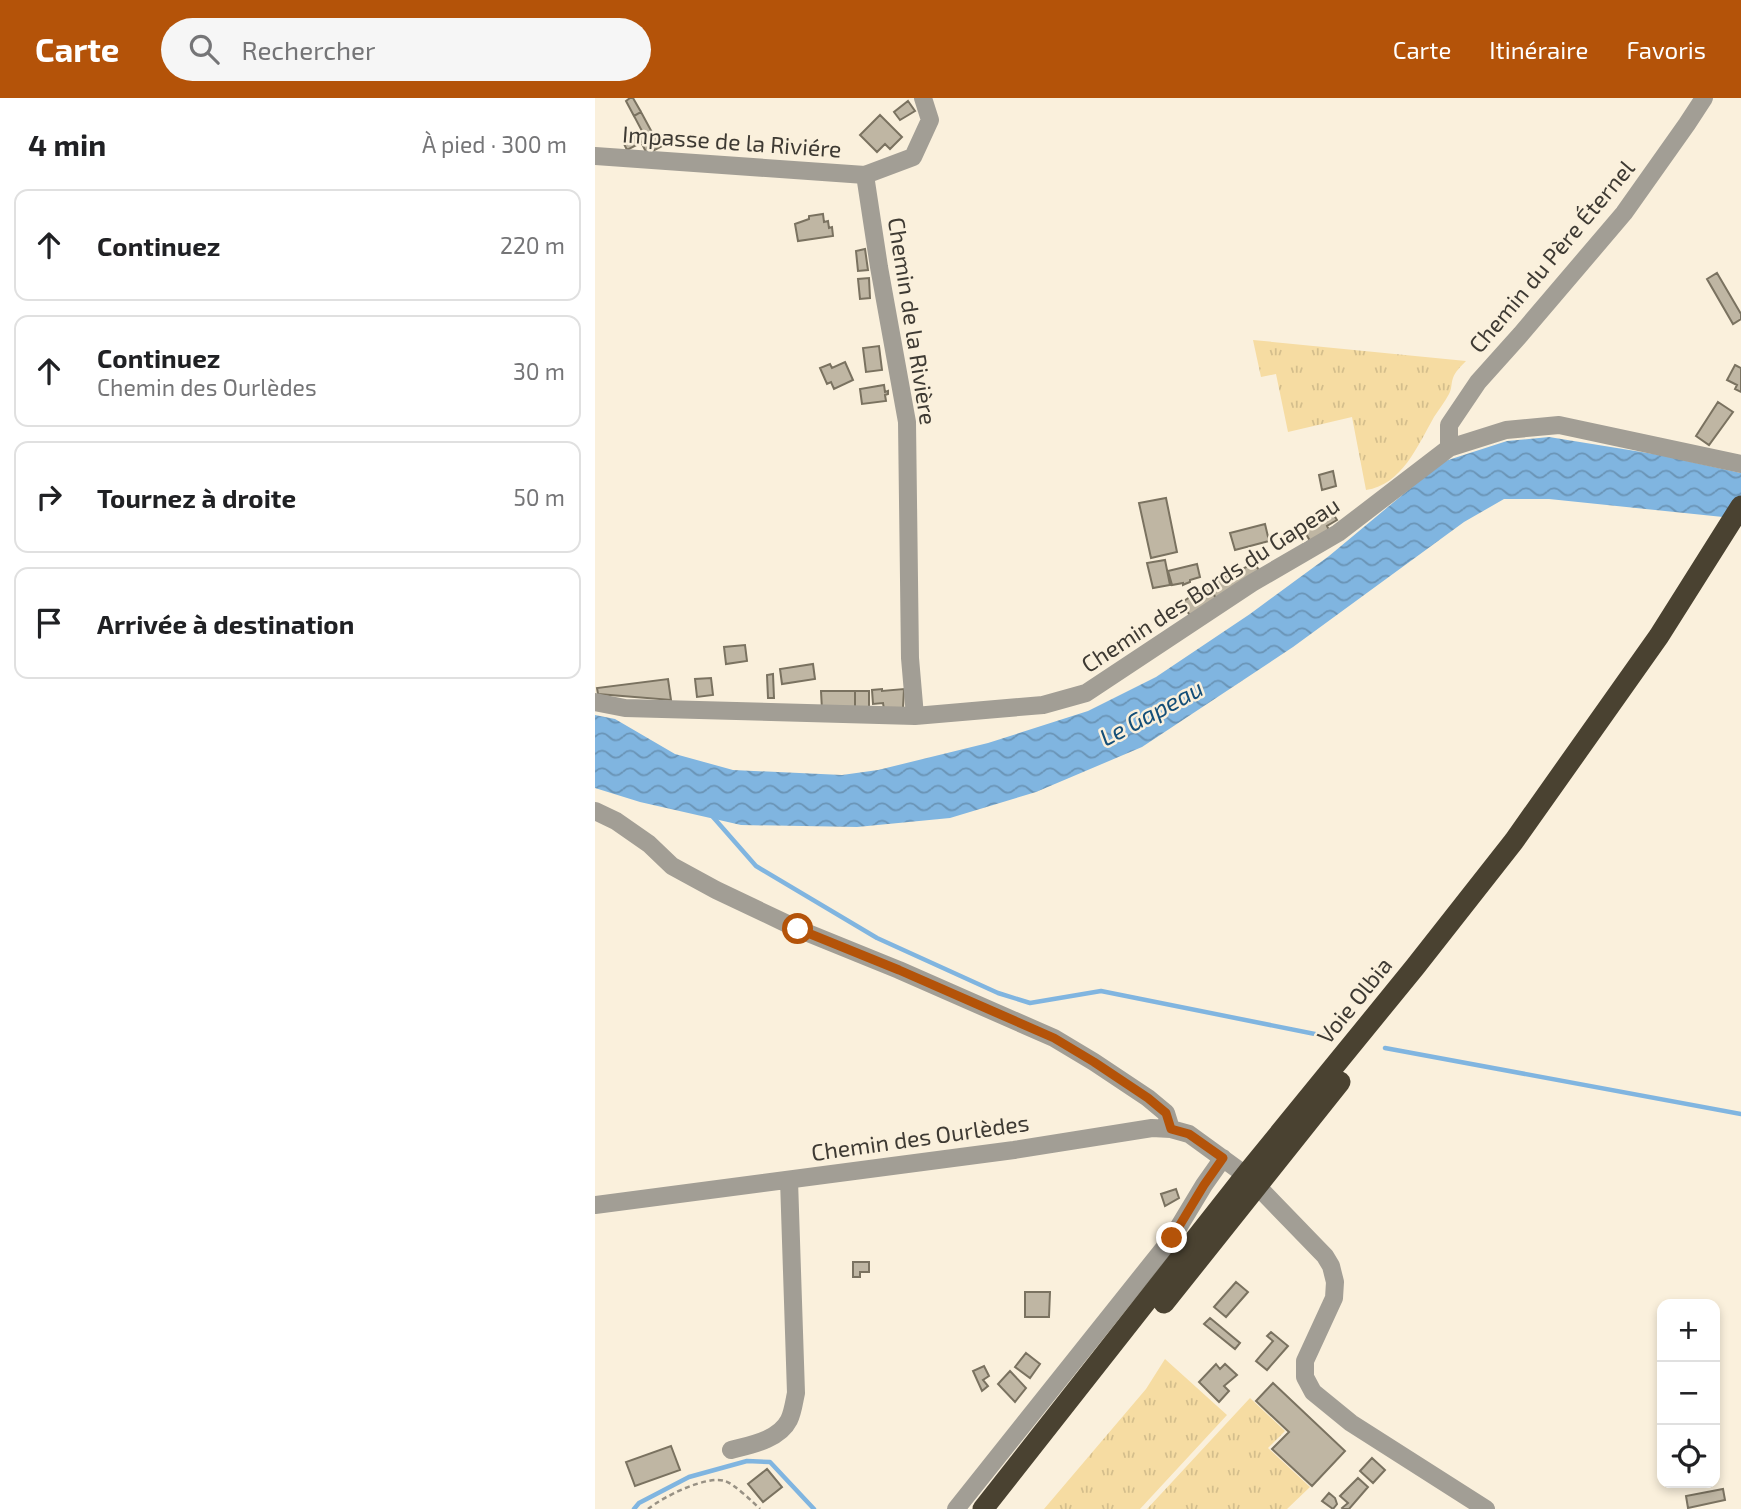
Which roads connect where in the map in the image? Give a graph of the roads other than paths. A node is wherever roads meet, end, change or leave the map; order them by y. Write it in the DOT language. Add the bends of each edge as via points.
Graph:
graph roads {
  1 [pos="923,98"];
  2 [pos="1704,98"];
  3 [pos="595,156"];
  4 [pos="865,175"];
  5 [pos="1449,448"];
  6 [pos="1741,464"];
  7 [pos="1741,506"];
  8 [pos="1741,526"];
  9 [pos="1692,593"];
  10 [pos="595,702"];
  11 [pos="915,716"];
  12 [pos="595,811"];
  13 [pos="1171,1129"];
  14 [pos="1223,1158"];
  15 [pos="1240,1171"];
  16 [pos="789,1180"];
  17 [pos="1263,1192"];
  18 [pos="595,1205"];
  19 [pos="731,1450"];
  20 [pos="956,1509"];
  21 [pos="983,1509"];
  22 [pos="998,1509"];
  23 [pos="1486,1509"];
  1 -- 4 [label="street" via="930,120 913,157"];
  2 -- 5 [label="street, Chemin du Père Éternel" via="1623,213 1478,382 1449,425"];
  3 -- 4 [label="street, Impasse de la Riviére"];
  4 -- 11 [label="street, Chemin de la Rivière" via="907,422"];
  5 -- 6 [label="street, Chemin des Bords du Gapeau" via="1506,430 1559,425"];
  5 -- 11 [label="street, Chemin des Bords du Gapeau" via="1338,533 1252,583 1086,693 1043,705"];
  7 -- 9 [label="highway, Voie Olbia"];
  8 -- 9 [label="highway, Voie Olbia"];
  9 -- 21 [label="highway, Voie Olbia" via="1463,908"];
  9 -- 22 [label="highway, Voie Olbia" via="1653,662 1461,926"];
  10 -- 11 [label="street, Chemin des Bords du Gapeau" via="625,708"];
  12 -- 13 [label="street" via="649,844 671,866 716,890 1054,1038 1148,1098 1166,1113"];
  13 -- 14 [label="street, Chemin des Ourlèdes" via="1189,1134"];
  13 -- 16 [label="street, Chemin des Ourlèdes" via="1152,1128"];
  14 -- 15 [label="street, Chemin des Ourlèdes"];
  14 -- 20 [label="street" via="1172,1238"];
  16 -- 18 [label="street, Chemin des Ourlèdes"];
  16 -- 19 [label="street" via="793,1407 789,1422 775,1434"];
  17 -- 23 [label="street" via="1325,1256 1335,1282 1334,1298 1305,1361 1305,1377 1313,1392 1350,1423"];
}
